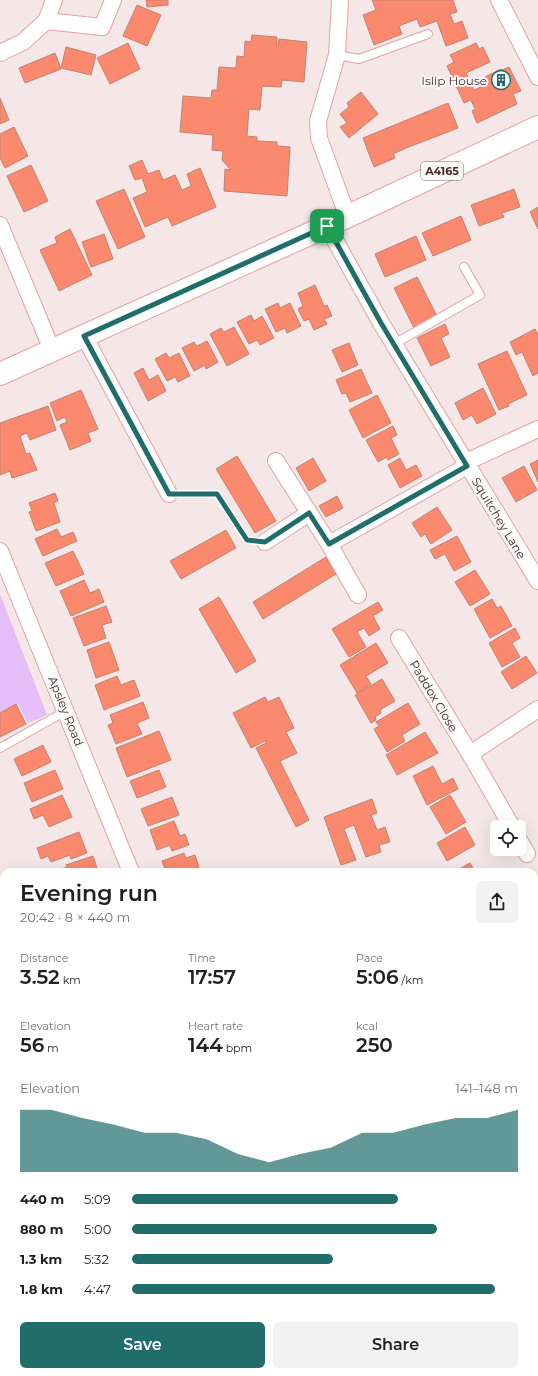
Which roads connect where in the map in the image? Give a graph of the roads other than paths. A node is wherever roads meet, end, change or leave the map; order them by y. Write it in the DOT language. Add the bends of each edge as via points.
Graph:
graph roads {
  1 [pos="54,0"];
  2 [pos="113,0"];
  3 [pos="340,0"];
  4 [pos="499,0"];
  5 [pos="46,21"];
  6 [pos="428,34"];
  7 [pos="0,53"];
  8 [pos="337,55"];
  9 [pos="538,77"];
  10 [pos="538,128"];
  11 [pos="347,215"];
  12 [pos="0,225"];
  13 [pos="327,226"];
  14 [pos="464,266"];
  15 [pos="84,336"];
  16 [pos="394,344"];
  17 [pos="52,350"];
  18 [pos="0,374"];
  19 [pos="538,429"];
  20 [pos="276,461"];
  21 [pos="467,464"];
  22 [pos="169,494"];
  23 [pos="309,513"];
  24 [pos="265,542"];
  25 [pos="329,544"];
  26 [pos="0,551"];
  27 [pos="538,581"];
  28 [pos="358,595"];
  29 [pos="399,638"];
  30 [pos="538,708"];
  31 [pos="66,711"];
  32 [pos="0,748"];
  33 [pos="470,754"];
  34 [pos="508,820"];
  35 [pos="129,868"];
  1 -- 5 [label="street"];
  2 -- 5 [label="street" via="102,27"];
  3 -- 8 [label="street"];
  4 -- 9 [label="street"];
  5 -- 7 [label="street" via="23,42"];
  6 -- 8 [label="lane" via="359,60"];
  8 -- 11 [label="street" via="318,121 319,138"];
  10 -- 11 [label="main road, A4165"];
  11 -- 13 [label="main road, A4165"];
  12 -- 17 [label="street"];
  13 -- 15 [label="main road, A4165"];
  13 -- 16 [label="street, Squitchey Lane"];
  14 -- 16 [label="lane" via="480,295"];
  15 -- 17 [label="main road, A4165"];
  15 -- 22 [label="street"];
  16 -- 21 [label="street, Squitchey Lane"];
  17 -- 18 [label="main road, A4165"];
  19 -- 21 [label="street"];
  20 -- 23 [label="street"];
  21 -- 25 [label="street"];
  21 -- 27 [label="street, Squitchey Lane"];
  23 -- 24 [label="street"];
  23 -- 25 [label="street"];
  25 -- 28 [label="street"];
  26 -- 31 [label="street, Apsley Road"];
  29 -- 33 [label="street, Paddox Close"];
  30 -- 33 [label="street"];
  31 -- 32 [label="lane"];
  31 -- 35 [label="street, Apsley Road"];
  33 -- 34 [label="street, Paddox Close"];
}
